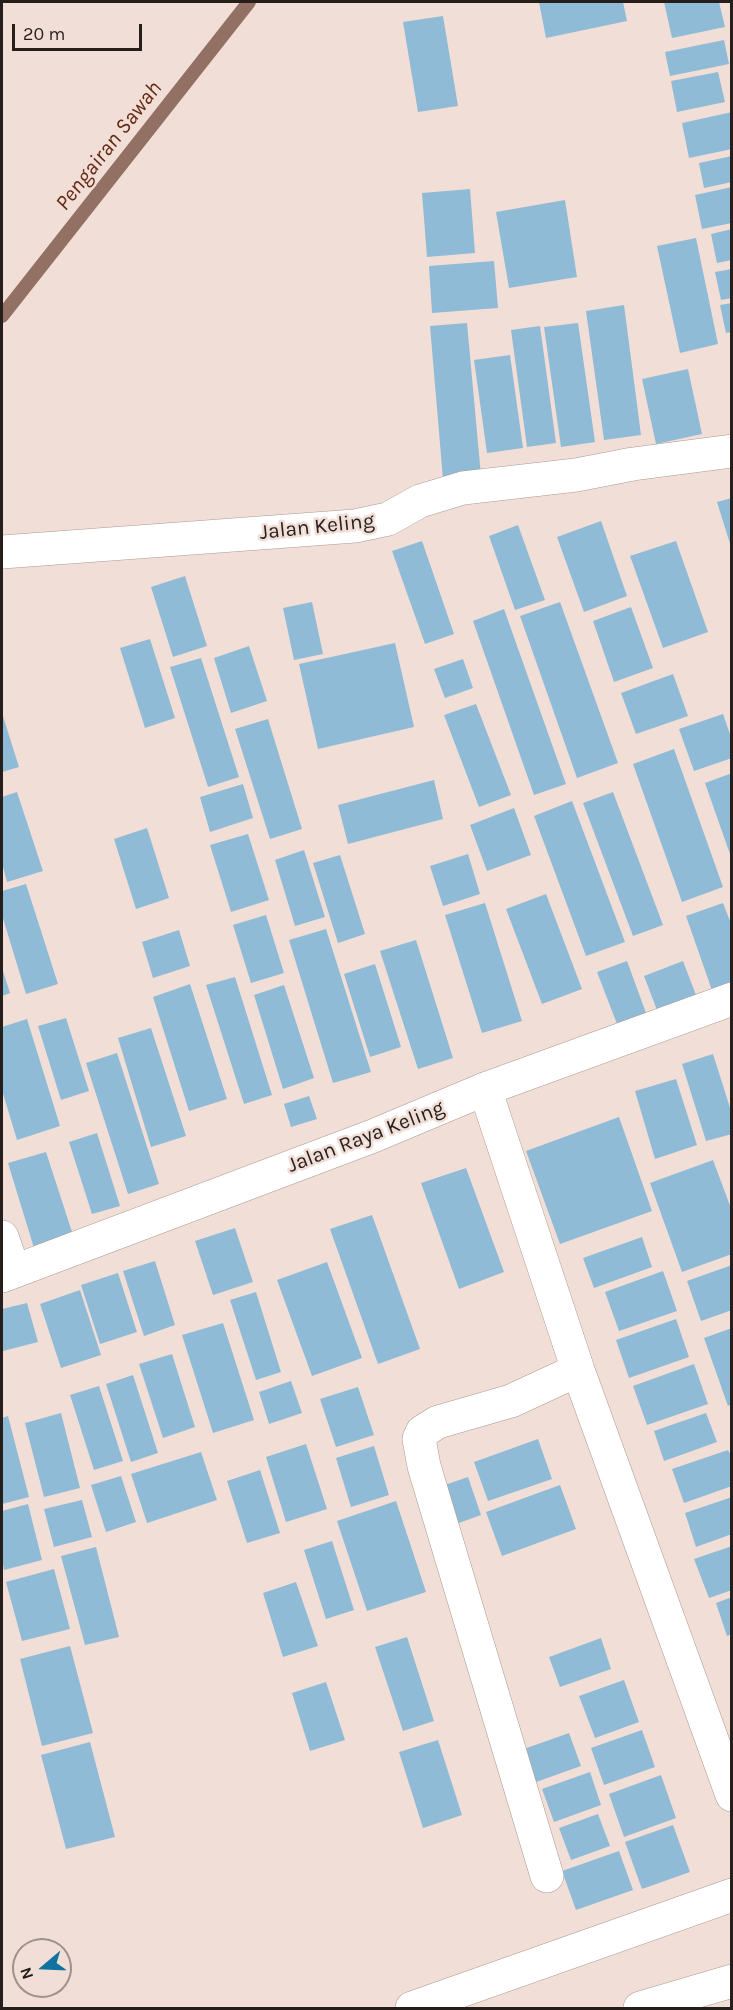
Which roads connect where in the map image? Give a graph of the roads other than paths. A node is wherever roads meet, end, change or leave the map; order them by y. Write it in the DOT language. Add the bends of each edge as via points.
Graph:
graph roads {
  1 [pos="732,451"];
  2 [pos="2,552"];
  3 [pos="732,999"];
  4 [pos="486,1089"];
  5 [pos="2,1237"];
  6 [pos="8,1274"];
  7 [pos="578,1370"];
  8 [pos="732,1795"];
  9 [pos="547,1876"];
  10 [pos="732,1895"];
  11 [pos="732,1981"];
  12 [pos="412,2008"];
  13 [pos="640,2008"];
  1 -- 2 [label="street, Jalan Keling" via="463,488 420,501 388,519 355,526"];
  3 -- 4 [label="street, Jalan Raya Keling"];
  4 -- 6 [label="street, Jalan Raya Keling" via="373,1136"];
  4 -- 7 [label="street"];
  5 -- 6 [label="street"];
  7 -- 8 [label="street"];
  7 -- 9 [label="street" via="511,1401 438,1422 422,1432 419,1439"];
  10 -- 12 [label="street"];
  11 -- 13 [label="street"];
}
